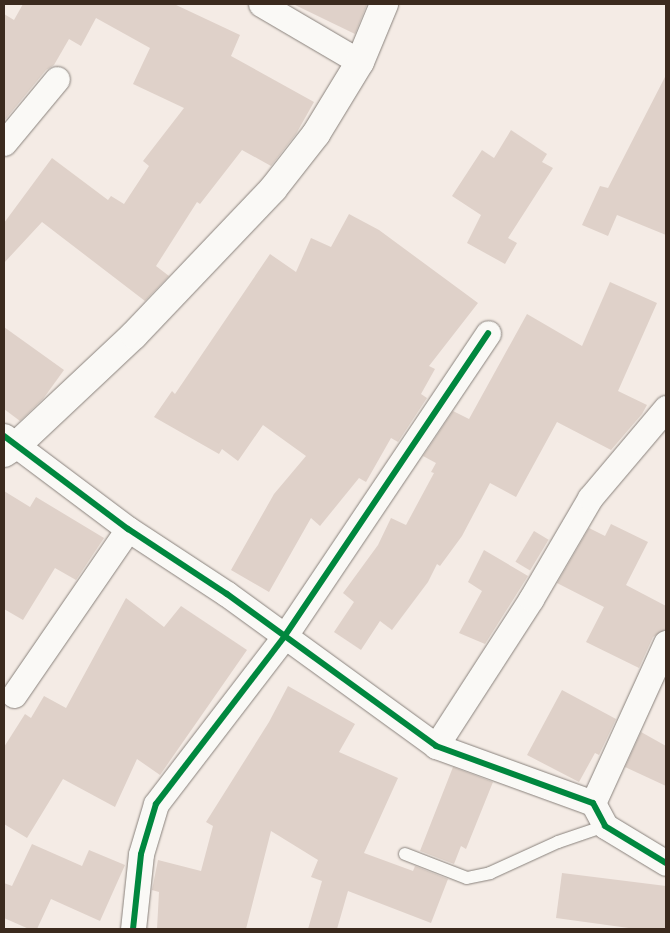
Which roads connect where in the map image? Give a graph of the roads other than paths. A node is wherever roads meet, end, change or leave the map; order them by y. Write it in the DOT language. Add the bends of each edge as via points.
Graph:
graph roads {
  1 [pos="261,4"];
  2 [pos="384,4"];
  3 [pos="360,62"];
  4 [pos="57,79"];
  5 [pos="4,143"];
  6 [pos="488,334"];
  7 [pos="666,408"];
  8 [pos="8,444"];
  9 [pos="128,529"];
  10 [pos="284,637"];
  11 [pos="666,643"];
  12 [pos="14,695"];
  13 [pos="436,746"];
  14 [pos="593,803"];
  15 [pos="606,826"];
  16 [pos="405,854"];
  17 [pos="666,863"];
  18 [pos="133,929"];
  1 -- 3 [label="street"];
  2 -- 3 [label="street"];
  3 -- 8 [label="street" via="316,134 272,188 134,335"];
  4 -- 5 [label="street"];
  6 -- 10 [label="street"];
  7 -- 13 [label="street" via="590,498 531,599"];
  8 -- 9 [label="street"];
  9 -- 10 [label="street" via="228,594"];
  9 -- 12 [label="street"];
  10 -- 13 [label="street"];
  10 -- 18 [label="street" via="156,804 141,854"];
  11 -- 14 [label="street"];
  13 -- 14 [label="street"];
  14 -- 15 [label="street"];
  15 -- 16 [label="lane" via="558,842 490,873 467,878"];
  15 -- 17 [label="street"];
}
